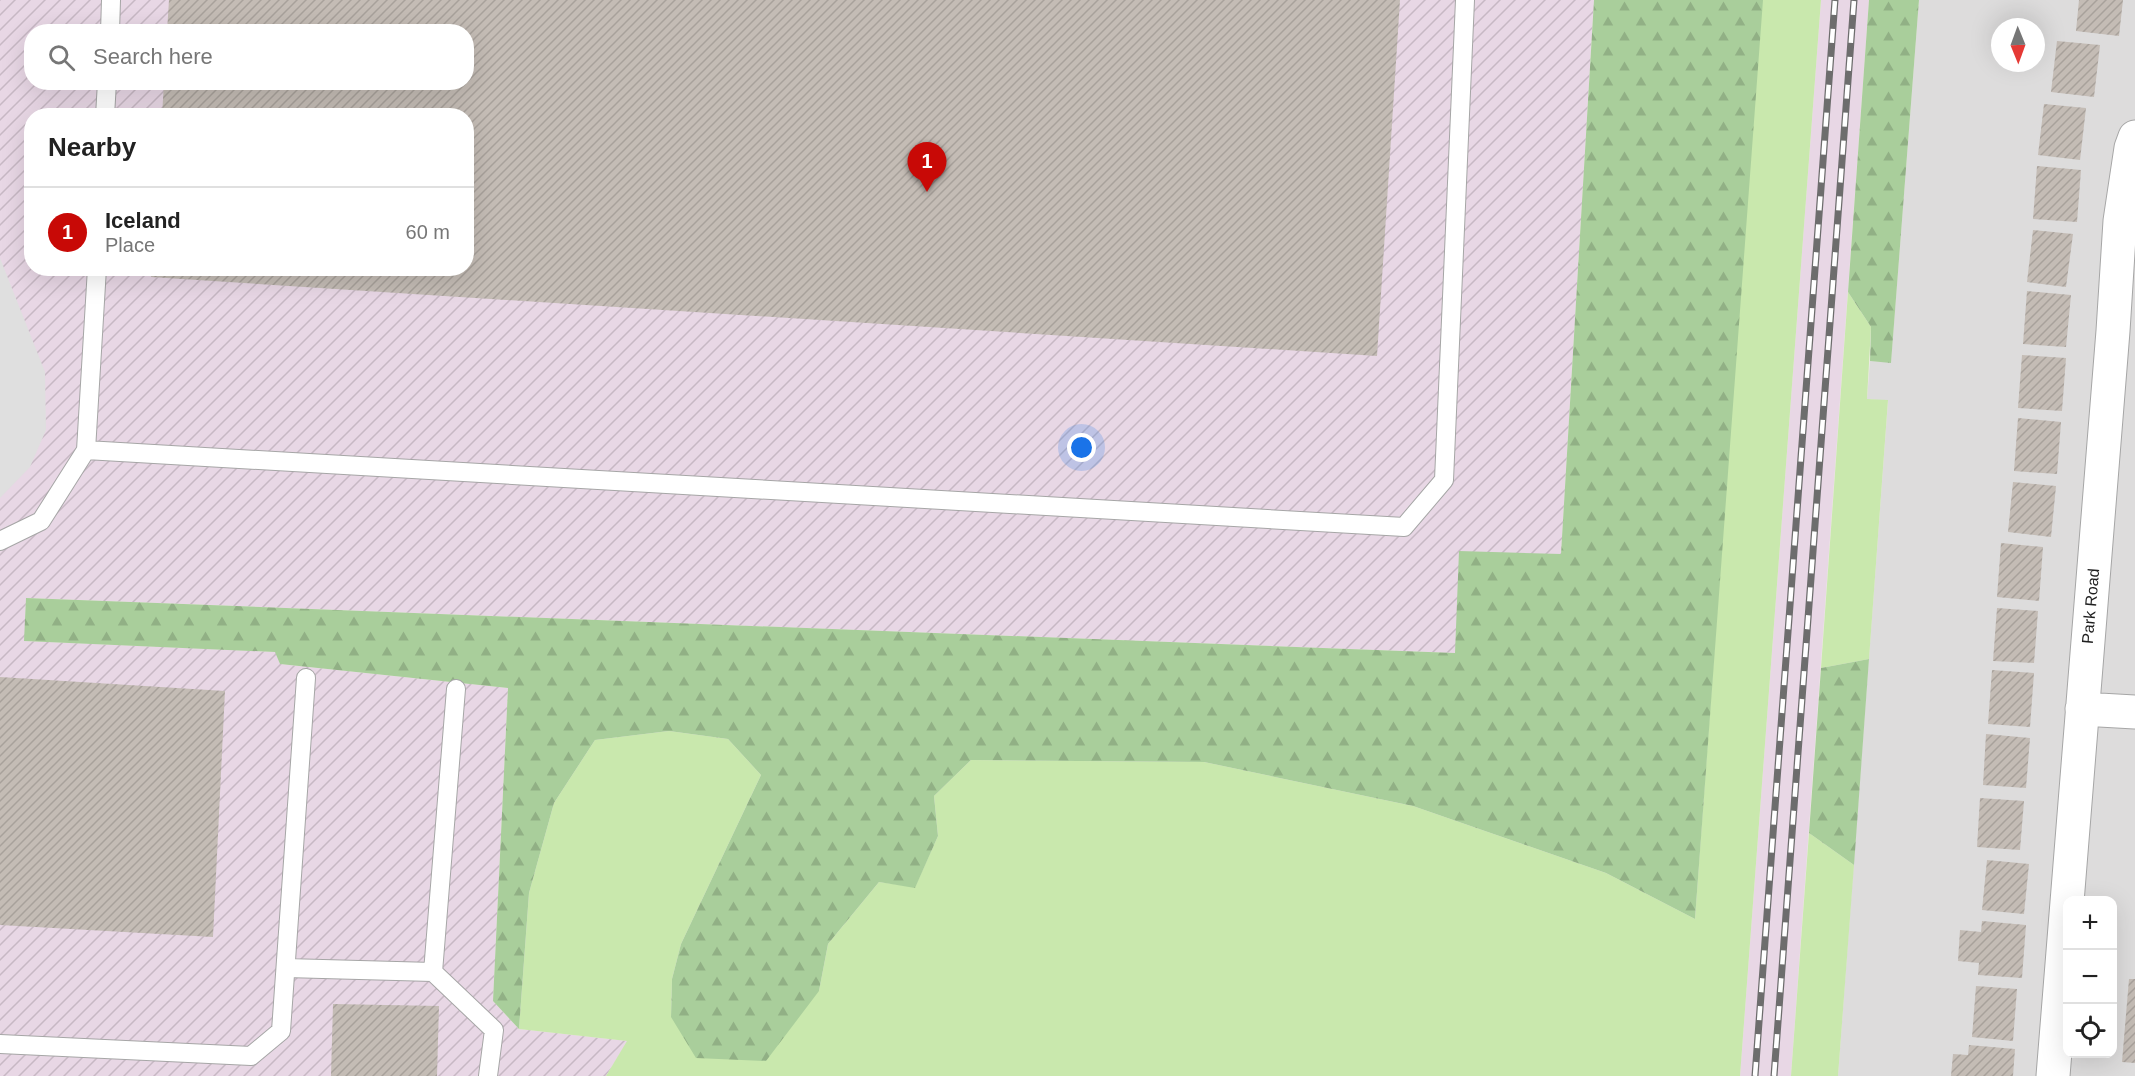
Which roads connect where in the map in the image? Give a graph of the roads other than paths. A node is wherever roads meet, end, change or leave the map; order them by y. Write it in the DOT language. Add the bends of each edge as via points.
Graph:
graph roads {
  1 [pos="111,0"];
  2 [pos="1466,0"];
  3 [pos="110,24"];
  4 [pos="107,90"];
  5 [pos="105,108"];
  6 [pos="2135,137"];
  7 [pos="97,276"];
  8 [pos="2124,332"];
  9 [pos="87,450"];
  10 [pos="0,541"];
  11 [pos="306,678"];
  12 [pos="456,688"];
  13 [pos="2082,709"];
  14 [pos="2135,712"];
  15 [pos="286,968"];
  16 [pos="433,972"];
  17 [pos="0,1044"];
  18 [pos="488,1076"];
  19 [pos="2054,1076"];
  1 -- 3 [label="lane"];
  2 -- 9 [label="lane" via="1444,480 1404,527"];
  4 -- 5 [label="lane"];
  6 -- 8 [label="street, Park Road" via="2120,220"];
  7 -- 9 [label="lane"];
  8 -- 13 [label="street, Park Road"];
  9 -- 10 [label="lane" via="41,521"];
  11 -- 15 [label="lane"];
  12 -- 16 [label="lane"];
  13 -- 14 [label="street"];
  13 -- 19 [label="street, Park Road"];
  15 -- 16 [label="lane"];
  15 -- 17 [label="lane" via="281,1031 251,1056"];
  16 -- 18 [label="lane" via="494,1030"];
}
